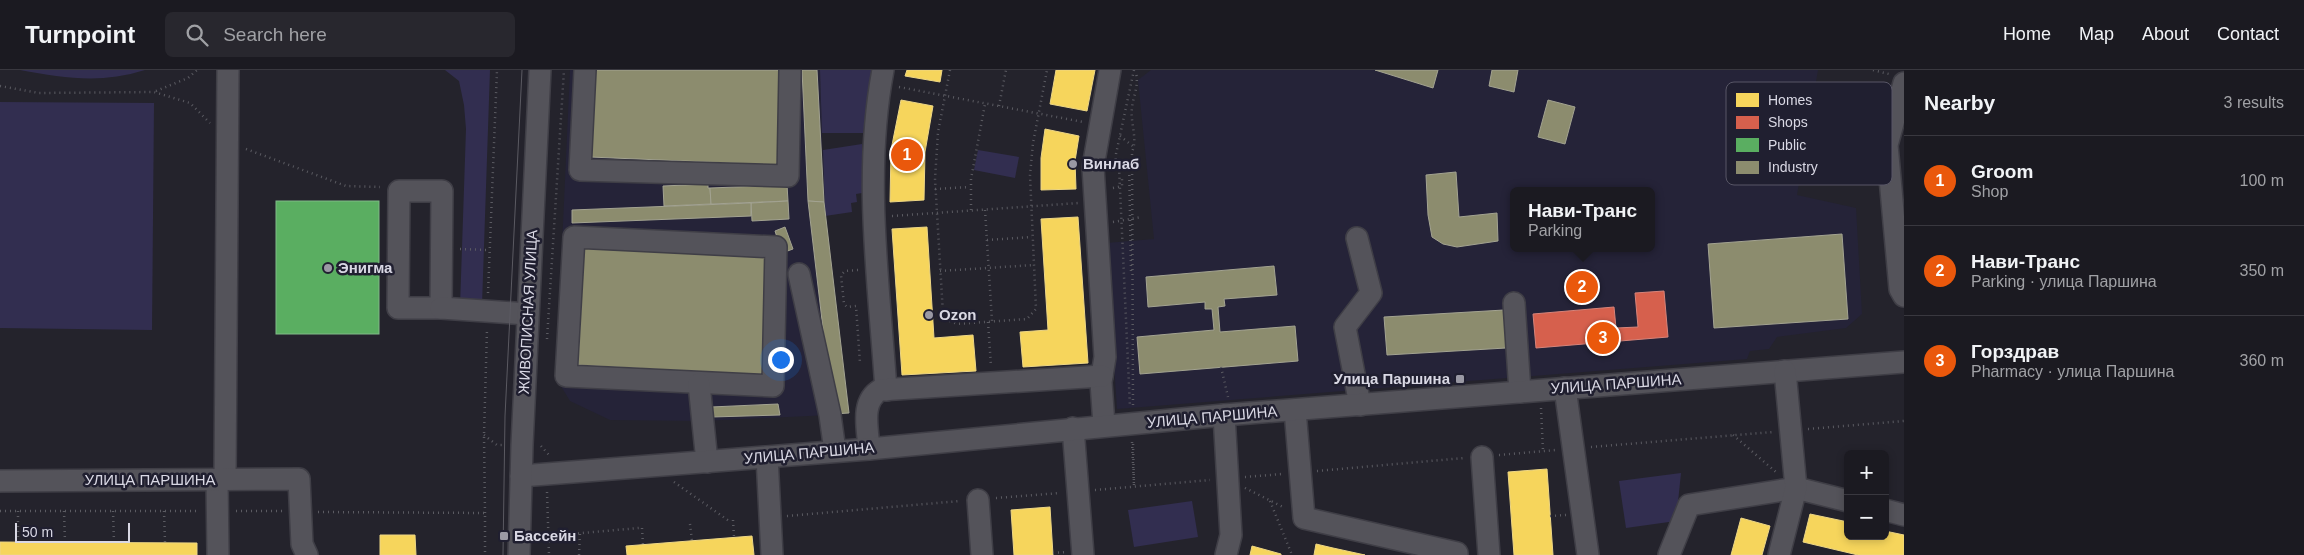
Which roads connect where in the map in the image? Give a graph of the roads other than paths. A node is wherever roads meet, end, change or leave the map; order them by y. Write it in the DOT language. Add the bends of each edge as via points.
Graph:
graph roads {
  1 [pos="228,70"];
  2 [pos="540,70"];
  3 [pos="585,70"];
  4 [pos="790,70"];
  5 [pos="883,70"];
  6 [pos="1110,70"];
  7 [pos="1904,83"];
  8 [pos="1892,127"];
  9 [pos="1891,185"];
  10 [pos="1358,238"];
  11 [pos="799,274"];
  12 [pos="1904,296"];
  13 [pos="1514,303"];
  14 [pos="441,308"];
  15 [pos="528,314"];
  16 [pos="1904,362"];
  17 [pos="1784,371"];
  18 [pos="1102,376"];
  19 [pos="699,384"];
  20 [pos="1565,388"];
  21 [pos="886,390"];
  22 [pos="1530,391"];
  23 [pos="1360,405"];
  24 [pos="1226,408"];
  25 [pos="1295,410"];
  26 [pos="1104,425"];
  27 [pos="1073,428"];
  28 [pos="869,449"];
  29 [pos="835,452"];
  30 [pos="767,457"];
  31 [pos="1482,457"];
  32 [pos="707,462"];
  33 [pos="521,476"];
  34 [pos="221,480"];
  35 [pos="0,481"];
  36 [pos="1796,488"];
  37 [pos="978,500"];
  38 [pos="1844,500"];
  39 [pos="1889,511"];
  40 [pos="1904,515"];
  41 [pos="218,555"];
  42 [pos="308,555"];
  43 [pos="519,555"];
  44 [pos="772,555"];
  45 [pos="982,555"];
  46 [pos="1083,555"];
  47 [pos="1226,555"];
  48 [pos="1457,555"];
  49 [pos="1488,555"];
  50 [pos="1588,555"];
  51 [pos="1669,555"];
  52 [pos="1779,555"];
  1 -- 34 [label="street"];
  2 -- 15 [label="street, ЖИВОПИСНАЯ УЛИЦА"];
  3 -- 4 [label="street" via="580,170 788,176"];
  5 -- 21 [label="street" via="876,118 873,187"];
  6 -- 18 [label="street" via="1094,160 1105,357"];
  7 -- 8 [label="street"];
  9 -- 12 [label="street" via="1900,288"];
  10 -- 23 [label="street" via="1371,293 1345,327"];
  11 -- 29 [label="street"];
  13 -- 22 [label="street"];
  14 -- 14 [label="street" via="398,308 399,191 442,191"];
  14 -- 15 [label="street"];
  15 -- 33 [label="street, ЖИВОПИСНАЯ УЛИЦА"];
  16 -- 17 [label="street, УЛИЦА ПАРШИНА"];
  17 -- 20 [label="street, УЛИЦА ПАРШИНА"];
  17 -- 36 [label="street"];
  18 -- 21 [label="street" via="1041,373 958,378"];
  18 -- 26 [label="street"];
  19 -- 19 [label="street" via="566,376 574,237 776,247 773,386"];
  19 -- 32 [label="street"];
  20 -- 22 [label="street, УЛИЦА ПАРШИНА"];
  20 -- 50 [label="street"];
  21 -- 28 [label="street" via="874,394 867,404"];
  22 -- 23 [label="street, УЛИЦА ПАРШИНА"];
  23 -- 25 [label="street, УЛИЦА ПАРШИНА"];
  24 -- 25 [label="street, УЛИЦА ПАРШИНА"];
  24 -- 26 [label="street, УЛИЦА ПАРШИНА"];
  24 -- 47 [label="street" via="1231,535"];
  25 -- 48 [label="street" via="1304,518"];
  26 -- 27 [label="street, УЛИЦА ПАРШИНА"];
  27 -- 28 [label="street, УЛИЦА ПАРШИНА"];
  27 -- 46 [label="street"];
  28 -- 29 [label="street, УЛИЦА ПАРШИНА"];
  29 -- 30 [label="street, УЛИЦА ПАРШИНА"];
  30 -- 32 [label="street, УЛИЦА ПАРШИНА"];
  30 -- 44 [label="street"];
  31 -- 49 [label="street"];
  32 -- 33 [label="street, УЛИЦА ПАРШИНА"];
  33 -- 43 [label="street, ЖИВОПИСНАЯ УЛИЦА"];
  34 -- 35 [label="street, УЛИЦА ПАРШИНА"];
  34 -- 41 [label="street" via="217,511"];
  34 -- 42 [label="street, УЛИЦА ПАРШИНА" via="299,479 302,544"];
  36 -- 38 [label="street"];
  36 -- 51 [label="street" via="1689,505"];
  36 -- 52 [label="street"];
  37 -- 45 [label="street"];
  39 -- 40 [label="street"];
}
